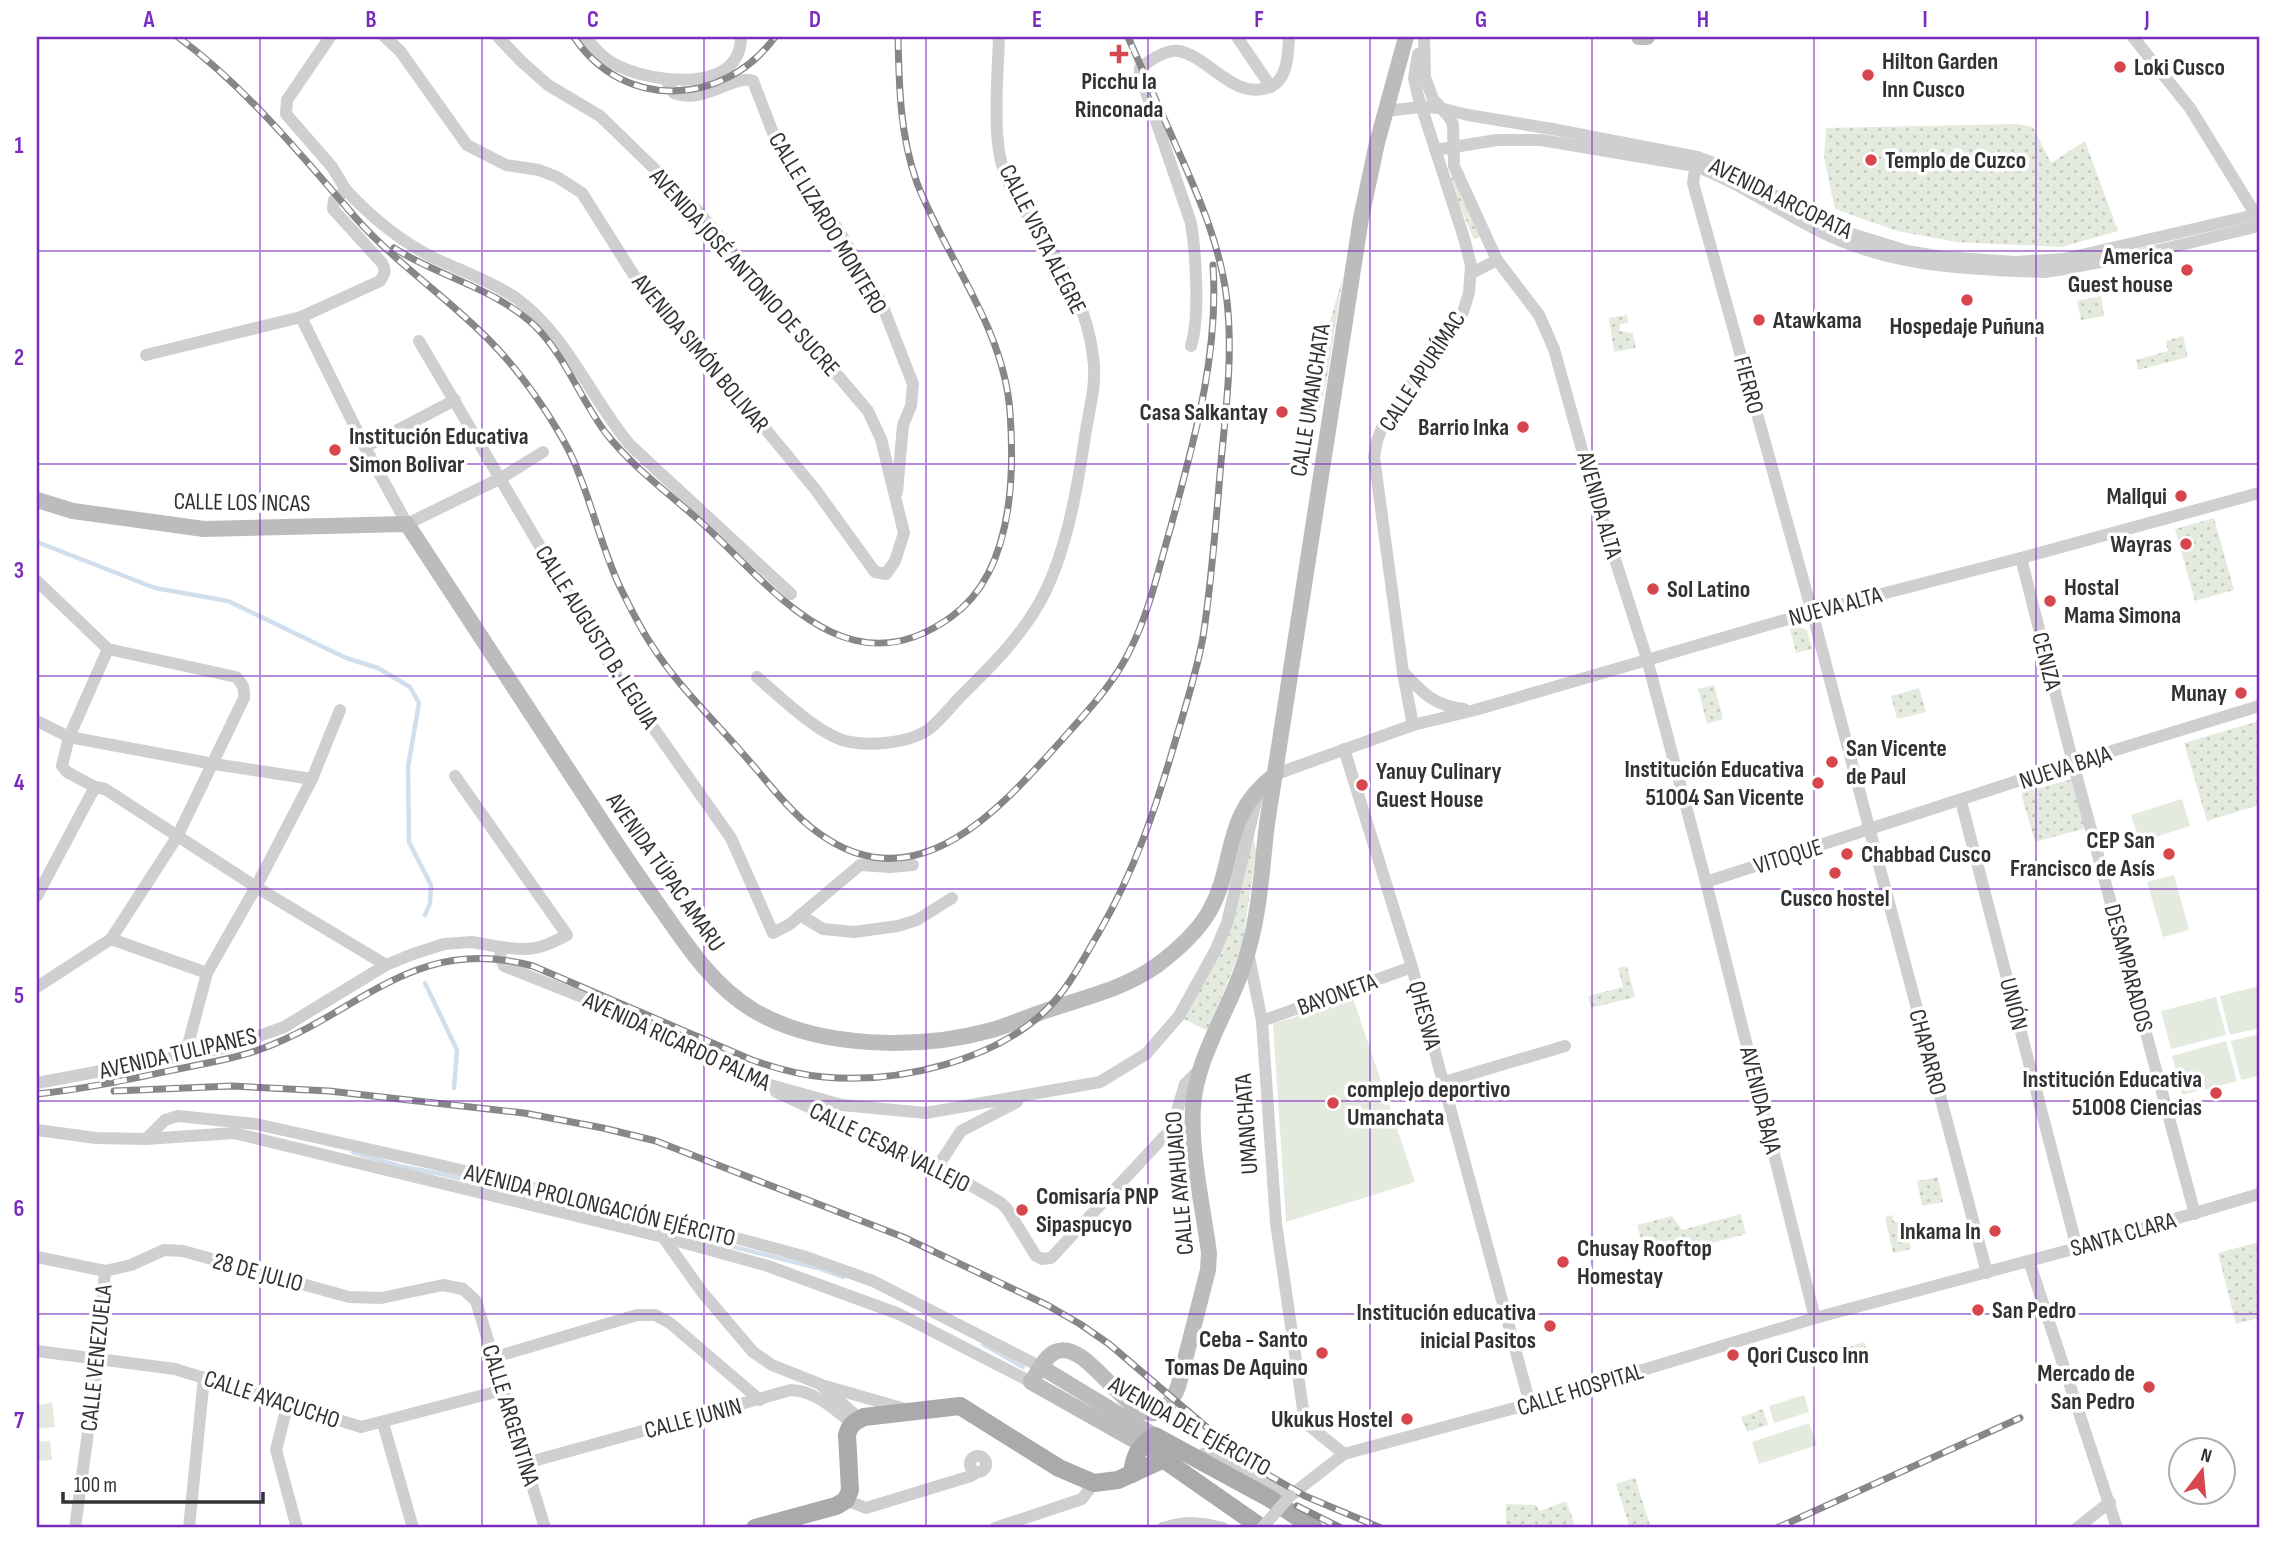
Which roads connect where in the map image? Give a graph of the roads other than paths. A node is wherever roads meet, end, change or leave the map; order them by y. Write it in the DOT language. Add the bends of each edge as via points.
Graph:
graph roads {
  1 [pos="330,37"];
  2 [pos="385,37"];
  3 [pos="498,37"];
  4 [pos="585,37"];
  5 [pos="741,37"];
  6 [pos="999,37"];
  7 [pos="1237,37"];
  8 [pos="1289,37"];
  9 [pos="1406,37"];
  10 [pos="1423,37"];
  11 [pos="1639,37"];
  12 [pos="1647,37"];
  13 [pos="2133,37"];
  14 [pos="666,80"];
  15 [pos="1271,87"];
  16 [pos="1421,107"];
  17 [pos="1440,108"];
  18 [pos="1385,111"];
  19 [pos="1452,147"];
  20 [pos="1435,150"];
  21 [pos="1696,162"];
  22 [pos="346,190"];
  23 [pos="2259,219"];
  24 [pos="1497,261"];
  25 [pos="1472,273"];
  26 [pos="304,323"];
  27 [pos="419,341"];
  28 [pos="1191,346"];
  29 [pos="146,355"];
  30 [pos="455,400"];
  31 [pos="903,425"];
  32 [pos="881,439"];
  33 [pos="365,447"];
  34 [pos="543,452"];
  35 [pos="501,478"];
  36 [pos="2259,493"];
  37 [pos="37,500"];
  38 [pos="896,503"];
  39 [pos="407,523"];
  40 [pos="2021,558"];
  41 [pos="37,583"];
  42 [pos="791,594"];
  43 [pos="1812,611"];
  44 [pos="108,649"];
  45 [pos="1647,659"];
  46 [pos="1403,672"];
  47 [pos="757,677"];
  48 [pos="2259,706"];
  49 [pos="340,710"];
  50 [pos="1475,710"];
  51 [pos="37,721"];
  52 [pos="1413,725"];
  53 [pos="69,737"];
  54 [pos="1344,749"];
  55 [pos="2073,763"];
  56 [pos="214,764"];
  57 [pos="1276,774"];
  58 [pos="455,776"];
  59 [pos="312,779"];
  60 [pos="1260,786"];
  61 [pos="95,787"];
  62 [pos="1961,801"];
  63 [pos="1871,831"];
  64 [pos="177,837"];
  65 [pos="913,865"];
  66 [pos="1706,882"];
  67 [pos="256,887"];
  68 [pos="37,896"];
  69 [pos="952,898"];
  70 [pos="800,915"];
  71 [pos="111,939"];
  72 [pos="500,947"];
  73 [pos="1248,952"];
  74 [pos="386,965"];
  75 [pos="1412,967"];
  76 [pos="207,973"];
  77 [pos="37,987"];
  78 [pos="1262,1021"];
  79 [pos="1565,1046"];
  80 [pos="185,1056"];
  81 [pos="1201,1068"];
  82 [pos="752,1080"];
  83 [pos="37,1083"];
  84 [pos="1444,1083"];
  85 [pos="1029,1095"];
  86 [pos="37,1130"];
  87 [pos="146,1139"];
  88 [pos="938,1166"];
  89 [pos="2259,1194"];
  90 [pos="2195,1213"];
  91 [pos="663,1237"];
  92 [pos="2077,1248"];
  93 [pos="37,1257"];
  94 [pos="2029,1261"];
  95 [pos="105,1271"];
  96 [pos="1987,1273"];
  97 [pos="477,1301"];
  98 [pos="1815,1318"];
  99 [pos="37,1351"];
  100 [pos="495,1357"];
  101 [pos="97,1359"];
  102 [pos="1041,1367"];
  103 [pos="204,1377"];
  104 [pos="1031,1382"];
  105 [pos="820,1384"];
  106 [pos="503,1390"];
  107 [pos="760,1400"];
  108 [pos="1530,1404"];
  109 [pos="287,1406"];
  110 [pos="912,1411"];
  111 [pos="856,1421"];
  112 [pos="383,1423"];
  113 [pos="1148,1440"];
  114 [pos="1168,1452"];
  115 [pos="1344,1454"];
  116 [pos="526,1463"];
  117 [pos="976,1472"];
  118 [pos="1132,1474"];
  119 [pos="1094,1483"];
  120 [pos="1291,1495"];
  121 [pos="846,1500"];
  122 [pos="2109,1502"];
  123 [pos="293,1527"];
  124 [pos="75,1528"];
  125 [pos="189,1528"];
  126 [pos="413,1528"];
  127 [pos="545,1528"];
  128 [pos="755,1528"];
  129 [pos="995,1528"];
  130 [pos="1163,1528"];
  131 [pos="1223,1528"];
  132 [pos="1262,1528"];
  133 [pos="1314,1528"];
  134 [pos="2077,1528"];
  135 [pos="2117,1528"];
  1 -- 22 [label="street" via="287,100 286,114"];
  2 -- 38 [label="street, AVENIDA SIMÓN BOLIVAR" via="467,145 506,165 557,177 582,193 642,288 748,408 882,574 889,572 895,561 904,533"];
  3 -- 32 [label="street, AVENIDA JOSÉ ANTONIO DE SUCRE" via="548,85 600,117 696,209 868,411"];
  4 -- 14 [label="street" via="601,56 621,68"];
  5 -- 14 [label="street" via="737,58 720,71 699,79"];
  6 -- 47 [label="street, CALLE VISTA ALEGRE" via="1002,166 1020,205 1064,274 1088,329 1094,357 1095,380 1078,481 1058,561 1038,607 1006,651 929,729 909,739 873,744 842,740 807,720"];
  7 -- 15 [label="street"];
  8 -- 15 [label="street" via="1285,69"];
  9 -- 18 [label="main road, CALLE UMANCHATA"];
  10 -- 16 [label="street, CALLE APURÍMAC" via="1414,78"];
  10 -- 17 [label="street, CALLE APURÍMAC" via="1425,77"];
  11 -- 12 [label="main road"];
  13 -- 23 [label="street" via="2190,108"];
  14 -- 31 [label="street, CALLE LIZARDO MONTERO" via="674,93 684,96 705,94 744,78 755,83 778,146 839,231 881,302 913,384"];
  15 -- 28 [label="street" via="1257,91 1240,87 1179,51 1140,68 1191,223 1196,298"];
  16 -- 17 [label="street, AVENIDA ARCOPATA"];
  16 -- 18 [label="street, AVENIDA ARCOPATA"];
  16 -- 20 [label="street, CALLE APURÍMAC"];
  17 -- 19 [label="street, CALLE APURÍMAC" via="1453,124"];
  17 -- 21 [label="street, AVENIDA ARCOPATA"];
  18 -- 57 [label="main road, CALLE UMANCHATA" via="1361,218"];
  19 -- 20 [label="street, AVENIDA ARCOPATA"];
  19 -- 21 [label="street, AVENIDA ARCOPATA" via="1541,140"];
  19 -- 24 [label="street, AVENIDA ALTA" via="1454,166"];
  20 -- 25 [label="street, CALLE APURÍMAC"];
  21 -- 23 [label="street, AVENIDA ARCOPATA" via="1819,231 1906,261 1939,267 2058,270 2147,253"];
  21 -- 43 [label="street, FIERRO" via="1693,183"];
  22 -- 26 [label="street" via="334,200 333,209 385,272 380,281"];
  22 -- 42 [label="street" via="405,243 500,289 534,314 556,336 630,445"];
  24 -- 25 [label="street"];
  24 -- 45 [label="street, AVENIDA ALTA" via="1539,315 1554,349"];
  25 -- 46 [label="street, CALLE APURÍMAC" via="1463,312 1383,425 1374,457"];
  26 -- 29 [label="street"];
  26 -- 33 [label="street, AVENIDA TÚPAC AMARU"];
  27 -- 30 [label="street, CALLE AUGUSTO B. LEGUIA"];
  30 -- 33 [label="street"];
  30 -- 35 [label="street, CALLE AUGUSTO B. LEGUIA"];
  31 -- 32 [label="street"];
  31 -- 38 [label="street, CALLE LIZARDO MONTERO"];
  32 -- 38 [label="street, AVENIDA JOSÉ ANTONIO DE SUCRE"];
  33 -- 39 [label="street, AVENIDA TÚPAC AMARU"];
  34 -- 35 [label="street"];
  35 -- 39 [label="street"];
  35 -- 70 [label="street, CALLE AUGUSTO B. LEGUIA" via="614,672 731,838 773,933"];
  36 -- 40 [label="street, NUEVA ALTA"];
  37 -- 39 [label="main road, CALLE LOS INCAS" via="73,512 204,529"];
  39 -- 60 [label="main road, AVENIDA TÚPAC AMARU" via="695,957 750,1008 803,1031 849,1041 957,1037 1113,990 1154,967 1208,914 1222,881 1234,829"];
  40 -- 43 [label="street, NUEVA ALTA"];
  40 -- 55 [label="street, CENIZA"];
  41 -- 44 [label="street"];
  43 -- 45 [label="street, NUEVA ALTA"];
  43 -- 63 [label="street, FIERRO"];
  44 -- 53 [label="street"];
  44 -- 56 [label="street" via="236,677 242,683 244,698"];
  45 -- 50 [label="street, NUEVA ALTA"];
  45 -- 66 [label="street, AVENIDA ALTA"];
  46 -- 50 [label="street" via="1426,696 1446,707"];
  46 -- 52 [label="street, CALLE APURÍMAC"];
  48 -- 55 [label="street, NUEVA BAJA"];
  49 -- 59 [label="street"];
  50 -- 52 [label="street, NUEVA ALTA"];
  51 -- 53 [label="street"];
  52 -- 54 [label="street, NUEVA ALTA"];
  53 -- 56 [label="street"];
  53 -- 61 [label="street" via="62,766"];
  54 -- 57 [label="street, NUEVA ALTA"];
  54 -- 75 [label="street, QHESWA"];
  55 -- 62 [label="street, NUEVA BAJA"];
  55 -- 90 [label="street, DESAMPARADOS"];
  56 -- 59 [label="street"];
  56 -- 64 [label="street"];
  57 -- 60 [label="main road, AVENIDA TÚPAC AMARU"];
  57 -- 73 [label="main road, UMANCHATA"];
  58 -- 72 [label="street" via="567,936 544,948"];
  59 -- 67 [label="street"];
  60 -- 85 [label="street, AVENIDA RICARDO PALMA" via="1227,923 1179,1016 1146,1054 1100,1082"];
  61 -- 64 [label="street"];
  61 -- 68 [label="street"];
  62 -- 63 [label="street, NUEVA BAJA"];
  62 -- 92 [label="street, UNIÓN"];
  63 -- 66 [label="street, VITOQUE"];
  63 -- 96 [label="street, CHAPARRO"];
  64 -- 67 [label="street"];
  64 -- 71 [label="street"];
  65 -- 70 [label="street" via="860,865"];
  66 -- 98 [label="street, AVENIDA BAJA"];
  67 -- 74 [label="street"];
  67 -- 76 [label="street"];
  69 -- 70 [label="street" via="917,920 854,932 823,929"];
  71 -- 76 [label="street"];
  71 -- 77 [label="street"];
  72 -- 74 [label="street" via="444,944"];
  72 -- 82 [label="street, AVENIDA RICARDO PALMA" via="504,966 617,1012"];
  73 -- 78 [label="street, UMANCHATA"];
  73 -- 81 [label="main road, CALLE AYAHUAICO"];
  74 -- 80 [label="street, AVENIDA TULIPANES" via="284,1027 229,1047"];
  75 -- 78 [label="street, BAYONETA"];
  75 -- 84 [label="street, QHESWA"];
  76 -- 80 [label="street"];
  78 -- 115 [label="street, UMANCHATA" via="1276,1223 1304,1416 1307,1424"];
  79 -- 84 [label="street"];
  80 -- 83 [label="street, AVENIDA TULIPANES"];
  81 -- 88 [label="street, CALLE CESAR VALLEJO" via="1185,1084 1171,1128 1051,1258 1036,1256 1005,1206"];
  81 -- 102 [label="main road, CALLE AYAHUAICO" via="1193,1103 1193,1132 1208,1270 1173,1398 1154,1412 1136,1409 1085,1359 1069,1350 1056,1351"];
  82 -- 85 [label="street, AVENIDA RICARDO PALMA" via="842,1105 926,1113"];
  82 -- 88 [label="street, CALLE CESAR VALLEJO"];
  84 -- 108 [label="street, QHESWA"];
  85 -- 88 [label="street" via="961,1131"];
  86 -- 87 [label="street, AVENIDA PROLONGACIÓN EJÉRCITO"];
  87 -- 91 [label="street, AVENIDA PROLONGACIÓN EJÉRCITO" via="234,1133"];
  87 -- 102 [label="street, AVENIDA PROLONGACIÓN EJÉRCITO" via="164,1120 178,1116 256,1124 736,1238 873,1281"];
  89 -- 90 [label="street, SANTA CLARA"];
  90 -- 92 [label="street, SANTA CLARA"];
  91 -- 104 [label="street, AVENIDA PROLONGACIÓN EJÉRCITO" via="768,1266 899,1314"];
  91 -- 105 [label="street" via="753,1352 772,1365"];
  92 -- 94 [label="street, SANTA CLARA"];
  93 -- 95 [label="street, 28 DE JULIO"];
  94 -- 96 [label="street, SANTA CLARA"];
  94 -- 122 [label="street"];
  95 -- 97 [label="street, 28 DE JULIO" via="164,1250 183,1251 348,1297 381,1297 443,1285 463,1289"];
  95 -- 101 [label="street, CALLE VENEZUELA"];
  96 -- 98 [label="street"];
  97 -- 100 [label="street, CALLE ARGENTINA"];
  98 -- 108 [label="street, CALLE HOSPITAL"];
  99 -- 101 [label="street, CALLE AYACUCHO"];
  100 -- 106 [label="street, CALLE ARGENTINA"];
  100 -- 107 [label="street" via="638,1315 655,1315 670,1322"];
  101 -- 103 [label="street, CALLE AYACUCHO"];
  101 -- 124 [label="street, CALLE VENEZUELA"];
  102 -- 104 [label="main road, CALLE AYAHUAICO"];
  102 -- 113 [label="main road, AVENIDA DEL EJÉRCITO"];
  103 -- 109 [label="street, CALLE AYACUCHO"];
  103 -- 125 [label="street"];
  104 -- 113 [label="main road, AVENIDA DEL EJÉRCITO"];
  105 -- 110 [label="street"];
  105 -- 111 [label="street"];
  106 -- 112 [label="street, CALLE AYACUCHO"];
  106 -- 116 [label="street, CALLE ARGENTINA"];
  107 -- 111 [label="street, CALLE JUNIN" via="805,1390"];
  107 -- 116 [label="street, CALLE JUNIN"];
  108 -- 115 [label="street, CALLE HOSPITAL"];
  109 -- 112 [label="street, CALLE AYACUCHO" via="361,1427"];
  109 -- 123 [label="street" via="276,1450"];
  110 -- 111 [label="main road"];
  110 -- 119 [label="main road" via="963,1407 1059,1468"];
  111 -- 121 [label="main road" via="847,1435 850,1490"];
  112 -- 126 [label="street"];
  113 -- 114 [label="main road, AVENIDA DEL EJÉRCITO"];
  113 -- 118 [label="main road" via="1134,1457"];
  113 -- 120 [label="street" via="1172,1440 1259,1476"];
  114 -- 118 [label="main road"];
  114 -- 132 [label="main road, AVENIDA DEL EJÉRCITO"];
  114 -- 133 [label="main road, AVENIDA DEL EJÉRCITO" via="1269,1498"];
  115 -- 120 [label="street"];
  116 -- 127 [label="street, CALLE ARGENTINA"];
  117 -- 121 [label="street" via="866,1508"];
  118 -- 119 [label="main road"];
  119 -- 129 [label="street" via="1082,1499"];
  120 -- 132 [label="street, bridge"];
  121 -- 128 [label="main road"];
  122 -- 134 [label="street"];
  122 -- 135 [label="street"];
  130 -- 131 [label="street" via="1200,1522"];
}
